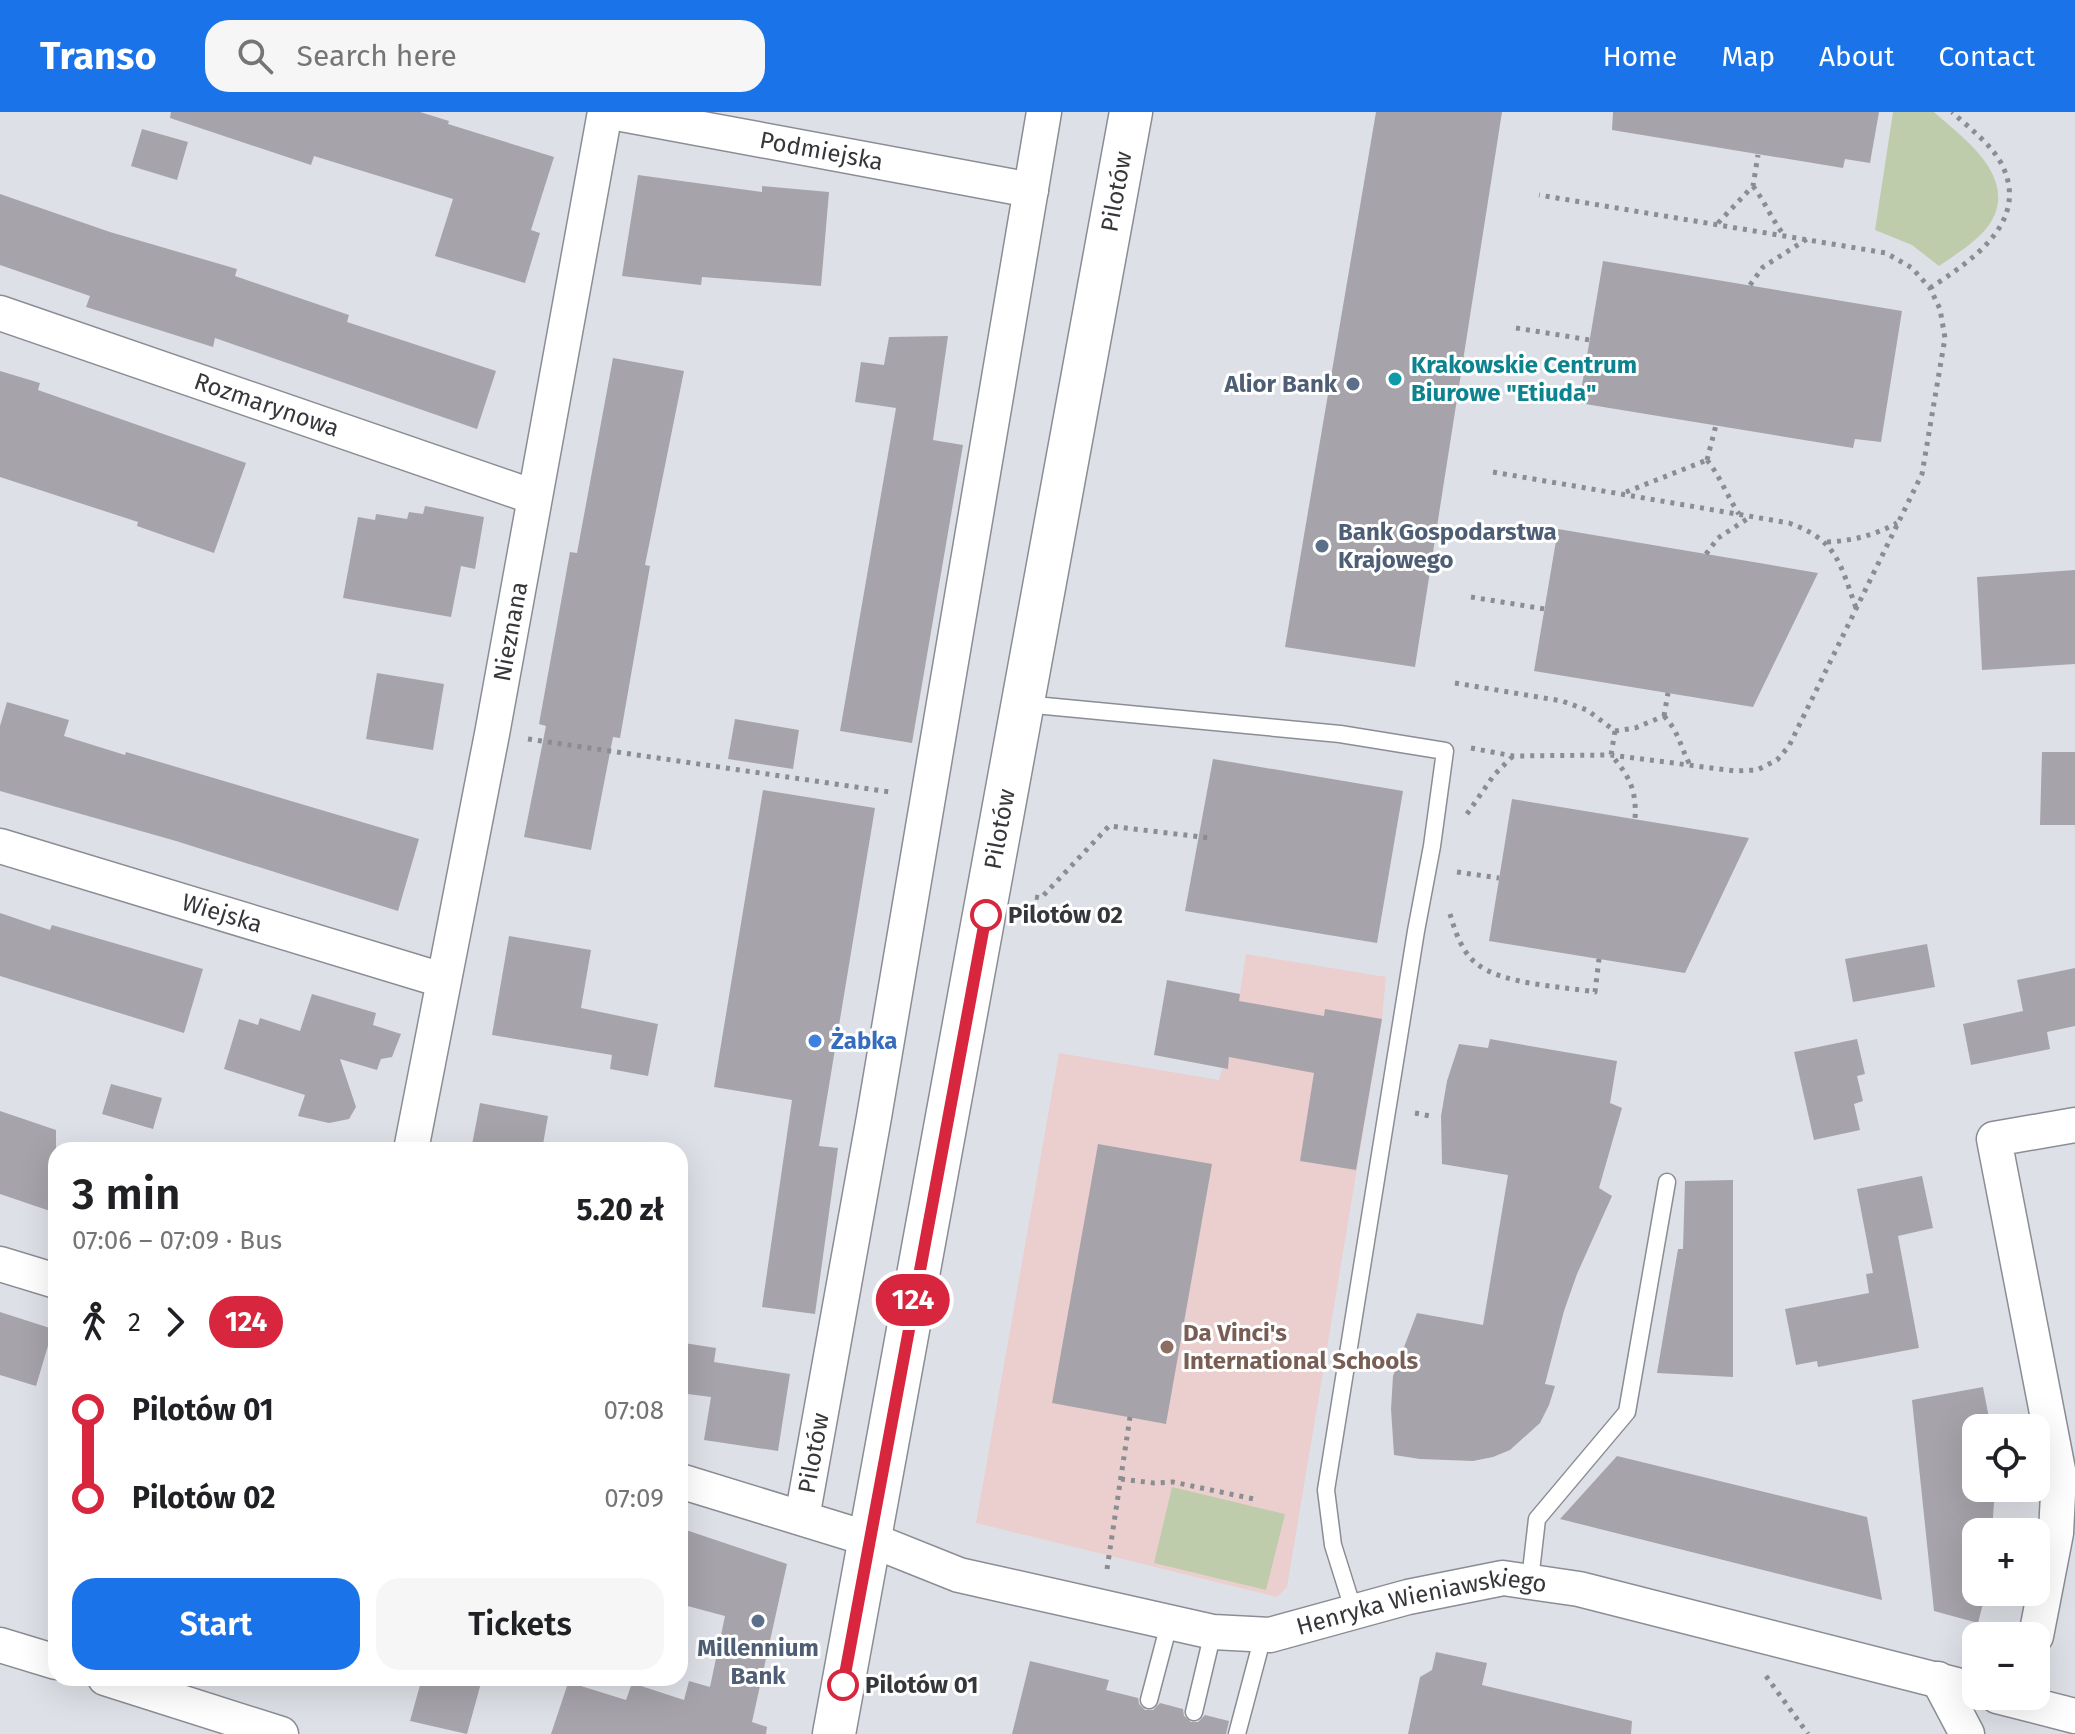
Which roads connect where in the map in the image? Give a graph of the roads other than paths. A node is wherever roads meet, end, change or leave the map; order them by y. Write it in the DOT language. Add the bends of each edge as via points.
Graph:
graph roads {
  1 [pos="605,112"];
  2 [pos="611,112"];
  3 [pos="1044,112"];
  4 [pos="1131,112"];
  5 [pos="1031,190"];
  6 [pos="0,313"];
  7 [pos="534,497"];
  8 [pos="1024,704"];
  9 [pos="0,846"];
  10 [pos="442,980"];
  11 [pos="2075,1125"];
  12 [pos="412,1142"];
  13 [pos="1667,1182"];
  14 [pos="0,1264"];
  15 [pos="48,1279"];
  16 [pos="688,1483"];
  17 [pos="802,1518"];
  18 [pos="869,1539"];
  19 [pos="1530,1580"];
  20 [pos="1354,1612"];
  21 [pos="2039,1622"];
  22 [pos="1169,1624"];
  23 [pos="1213,1632"];
  24 [pos="1263,1636"];
  25 [pos="0,1645"];
  26 [pos="48,1660"];
  27 [pos="1938,1679"];
  28 [pos="130,1686"];
  29 [pos="1962,1686"];
  30 [pos="1149,1700"];
  31 [pos="2050,1708"];
  32 [pos="1194,1712"];
  33 [pos="2075,1716"];
  34 [pos="281,1734"];
  35 [pos="834,1734"];
  36 [pos="1237,1734"];
  37 [pos="1967,1734"];
  1 -- 7 [label="street, Nieznana"];
  2 -- 5 [label="street, Podmiejska"];
  3 -- 5 [label="street, Pilotów"];
  4 -- 8 [label="street, Pilotów"];
  5 -- 17 [label="street, Pilotów"];
  6 -- 7 [label="street, Rozmarynowa"];
  7 -- 10 [label="street, Nieznana"];
  8 -- 18 [label="street, Pilotów"];
  8 -- 20 [label="lane" via="1310,730 1445,751 1326,1490 1333,1545"];
  9 -- 10 [label="street, Wiejska"];
  10 -- 12 [label="street, Nieznana"];
  11 -- 21 [label="street" via="1994,1139 2059,1475 2056,1533"];
  13 -- 19 [label="lane" via="1627,1412 1537,1519"];
  14 -- 15 [label="street"];
  16 -- 17 [label="street, Henryka Wieniawskiego"];
  17 -- 18 [label="street, Henryka Wieniawskiego"];
  18 -- 22 [label="street, Henryka Wieniawskiego" via="959,1575"];
  18 -- 35 [label="street, Pilotów"];
  19 -- 20 [label="street, Henryka Wieniawskiego" via="1503,1578"];
  19 -- 27 [label="street, Henryka Wieniawskiego"];
  20 -- 24 [label="street, Henryka Wieniawskiego"];
  22 -- 23 [label="street, Henryka Wieniawskiego"];
  22 -- 30 [label="lane"];
  23 -- 24 [label="street, Henryka Wieniawskiego"];
  23 -- 32 [label="lane"];
  24 -- 36 [label="lane"];
  25 -- 26 [label="street"];
  27 -- 29 [label="street, Henryka Wieniawskiego"];
  27 -- 37 [label="street"];
  28 -- 34 [label="street"];
  31 -- 33 [label="street"];
}
